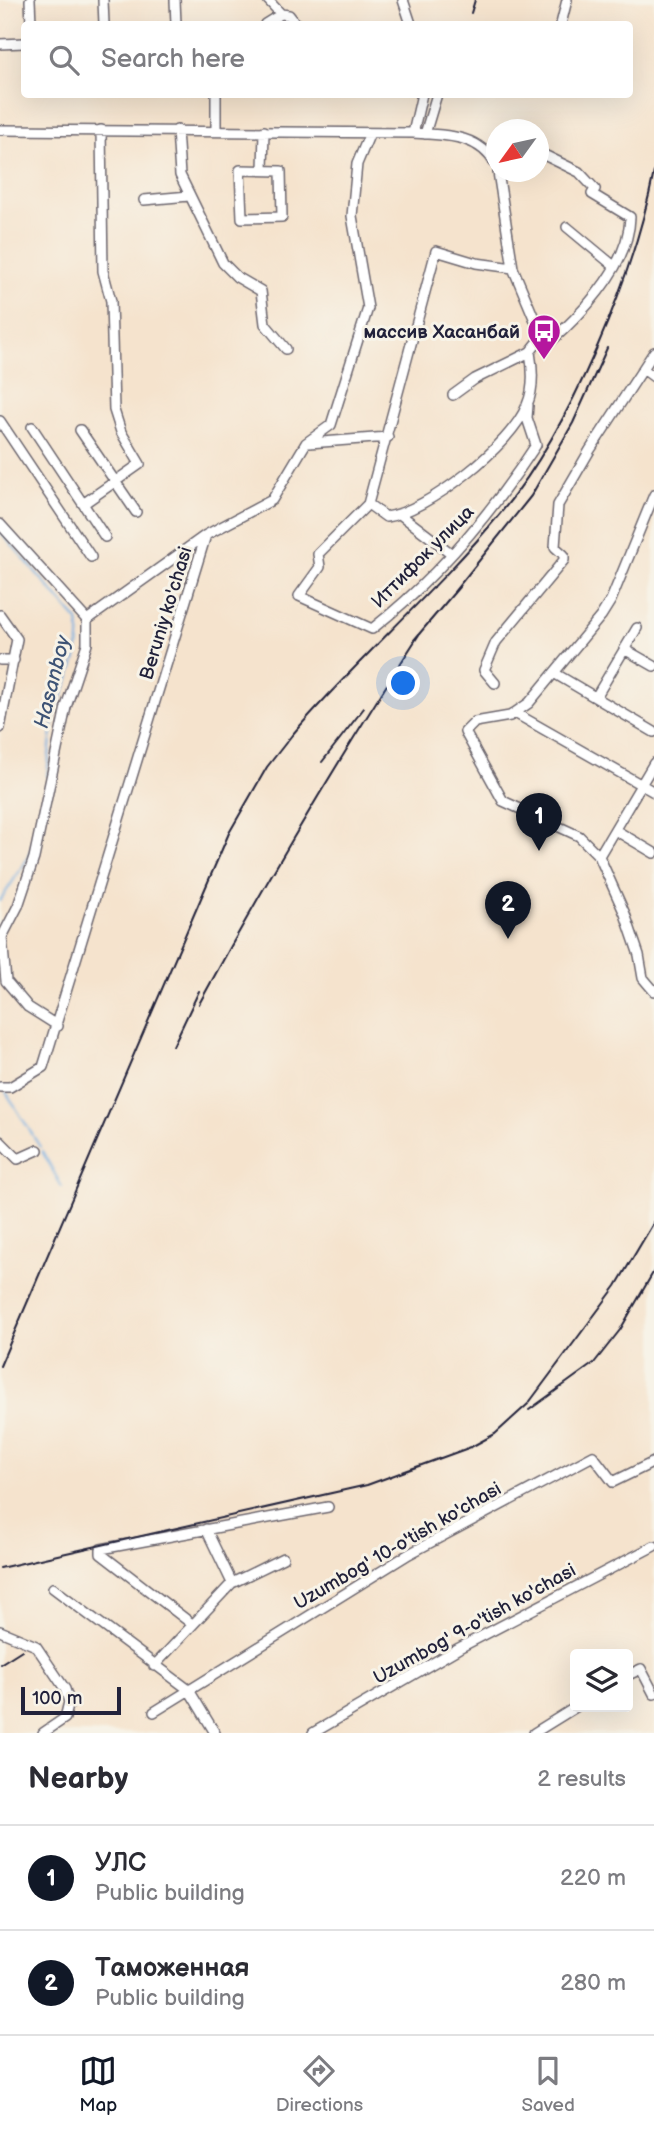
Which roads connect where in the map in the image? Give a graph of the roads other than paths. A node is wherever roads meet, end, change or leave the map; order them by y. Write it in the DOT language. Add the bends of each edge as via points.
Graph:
graph roads {
  1 [pos="30,0"];
  2 [pos="103,0"];
  3 [pos="175,0"];
  4 [pos="268,0"];
  5 [pos="403,0"];
  6 [pos="567,0"];
  7 [pos="281,14"];
  8 [pos="31,21"];
  9 [pos="104,21"];
  10 [pos="176,21"];
  11 [pos="270,21"];
  12 [pos="294,21"];
  13 [pos="410,21"];
  14 [pos="562,21"];
  15 [pos="21,43"];
  16 [pos="0,44"];
  17 [pos="216,98"];
  18 [pos="421,98"];
  19 [pos="436,98"];
  20 [pos="0,130"];
  21 [pos="101,130"];
  22 [pos="177,130"];
  23 [pos="216,130"];
  24 [pos="264,131"];
  25 [pos="370,133"];
  26 [pos="413,133"];
  27 [pos="425,134"];
  28 [pos="486,152"];
  29 [pos="549,157"];
  30 [pos="263,170"];
  31 [pos="500,182"];
  32 [pos="189,196"];
  33 [pos="145,200"];
  34 [pos="566,227"];
  35 [pos="614,265"];
  36 [pos="513,268"];
  37 [pos="545,340"];
  38 [pos="286,349"];
  39 [pos="530,352"];
  40 [pos="654,352"];
  41 [pos="643,369"];
  42 [pos="654,377"];
  43 [pos="453,395"];
  44 [pos="527,405"];
  45 [pos="0,421"];
  46 [pos="32,427"];
  47 [pos="80,430"];
  48 [pos="388,437"];
  49 [pos="306,443"];
  50 [pos="115,482"];
  51 [pos="654,495"];
  52 [pos="83,504"];
  53 [pos="368,504"];
  54 [pos="136,512"];
  55 [pos="401,515"];
  56 [pos="0,524"];
  57 [pos="206,535"];
  58 [pos="105,537"];
  59 [pos="452,554"];
  60 [pos="91,557"];
  61 [pos="0,615"];
  62 [pos="87,620"];
  63 [pos="637,628"];
  64 [pos="626,650"];
  65 [pos="0,660"];
  66 [pos="14,660"];
  67 [pos="654,666"];
  68 [pos="554,673"];
  69 [pos="495,683"];
  70 [pos="596,697"];
  71 [pos="515,713"];
  72 [pos="0,728"];
  73 [pos="654,732"];
  74 [pos="654,763"];
  75 [pos="641,784"];
  76 [pos="654,792"];
  77 [pos="615,830"];
  78 [pos="654,853"];
  79 [pos="599,856"];
  80 [pos="654,991"];
  81 [pos="58,1026"];
  82 [pos="0,1087"];
  83 [pos="0,1141"];
  84 [pos="38,1150"];
  85 [pos="654,1462"];
  86 [pos="328,1507"];
  87 [pos="206,1529"];
  88 [pos="654,1546"];
  89 [pos="283,1559"];
  90 [pos="232,1583"];
  91 [pos="53,1588"];
  92 [pos="192,1624"];
  93 [pos="0,1631"];
  94 [pos="154,1665"];
  95 [pos="633,1673"];
  96 [pos="189,1690"];
  97 [pos="654,1694"];
  98 [pos="570,1711"];
  99 [pos="154,1712"];
  100 [pos="43,1733"];
  101 [pos="215,1733"];
  102 [pos="313,1733"];
  103 [pos="534,1733"];
  1 -- 8 [label="street"];
  2 -- 9 [label="street"];
  3 -- 10 [label="street"];
  4 -- 7 [label="street"];
  5 -- 13 [label="street"];
  6 -- 14 [label="street"];
  7 -- 11 [label="street"];
  7 -- 12 [label="street"];
  15 -- 16 [label="street"];
  17 -- 23 [label="street"];
  18 -- 26 [label="street"];
  19 -- 27 [label="street"];
  20 -- 21 [label="street"];
  21 -- 22 [label="street"];
  21 -- 50 [label="street" via="103,271 111,302 114,410 140,464"];
  22 -- 23 [label="street"];
  22 -- 32 [label="street" via="180,175"];
  23 -- 24 [label="street"];
  24 -- 25 [label="street"];
  24 -- 30 [label="street"];
  25 -- 26 [label="street"];
  25 -- 49 [label="street, Beruniy ko'chasi" via="357,164 352,216 368,308 331,425"];
  26 -- 27 [label="street"];
  27 -- 28 [label="street" via="468,139"];
  29 -- 35 [label="street" via="579,172 595,189 593,194 630,217 630,231"];
  30 -- 30 [label="street" via="281,170 282,216 242,218 240,170"];
  31 -- 36 [label="street"];
  32 -- 33 [label="street"];
  32 -- 38 [label="street" via="223,263 261,291 265,324"];
  34 -- 35 [label="street"];
  35 -- 37 [label="street" via="583,313"];
  36 -- 37 [label="street"];
  36 -- 48 [label="street, Иттифок улица" via="436,251"];
  37 -- 39 [label="street"];
  39 -- 43 [label="street"];
  39 -- 44 [label="street, Иттифок улица" via="533,372"];
  40 -- 41 [label="street"];
  41 -- 42 [label="street"];
  41 -- 69 [label="street" via="558,505 555,547 565,558 496,642 484,670"];
  44 -- 55 [label="street, Иттифок улица" via="492,452"];
  44 -- 59 [label="street, Иттифок улица" via="536,444 487,516"];
  45 -- 60 [label="street"];
  46 -- 52 [label="street"];
  47 -- 50 [label="street"];
  48 -- 49 [label="street"];
  48 -- 53 [label="street, Иттифок улица"];
  49 -- 57 [label="street, Beruniy ko'chasi" via="272,500"];
  50 -- 52 [label="street"];
  50 -- 54 [label="street"];
  51 -- 68 [label="street" via="611,600"];
  52 -- 58 [label="street"];
  53 -- 55 [label="street" via="386,517"];
  53 -- 59 [label="street, Иттифок улица" via="318,554 320,567 299,596 372,629"];
  55 -- 59 [label="street"];
  56 -- 62 [label="street"];
  57 -- 62 [label="street"];
  57 -- 81 [label="street, Beruniy ko'chasi"];
  61 -- 66 [label="street" via="17,639"];
  62 -- 81 [label="street" via="87,644 66,707 34,858 2,937 6,981 28,1007"];
  63 -- 64 [label="street"];
  64 -- 67 [label="street"];
  64 -- 70 [label="street"];
  65 -- 66 [label="street"];
  66 -- 72 [label="street"];
  68 -- 70 [label="street"];
  68 -- 71 [label="street" via="534,700"];
  70 -- 73 [label="street"];
  71 -- 75 [label="street"];
  71 -- 79 [label="street" via="469,725 466,736 501,798 514,809 579,836"];
  74 -- 75 [label="street"];
  75 -- 76 [label="street"];
  75 -- 77 [label="street"];
  77 -- 78 [label="street"];
  77 -- 79 [label="street"];
  79 -- 80 [label="street" via="629,924 643,978"];
  81 -- 82 [label="street, Beruniy ko'chasi" via="43,1067 10,1087"];
  83 -- 84 [label="street" via="18,1160"];
  85 -- 96 [label="street, Uzumbog' 10-o'tish ko'chasi" via="612,1482 593,1456 409,1554"];
  86 -- 87 [label="street"];
  87 -- 90 [label="street"];
  87 -- 92 [label="street" via="100,1550"];
  88 -- 102 [label="street, Uzumbog' 9-o'tish ko'chasi" via="459,1648"];
  89 -- 90 [label="street"];
  90 -- 92 [label="street"];
  91 -- 94 [label="street"];
  92 -- 94 [label="street"];
  93 -- 100 [label="street" via="36,1646 65,1689 69,1702 65,1718"];
  94 -- 96 [label="street"];
  95 -- 97 [label="street" via="641,1669"];
  96 -- 99 [label="street, Uzumbog' 10-o'tish ko'chasi"];
  96 -- 101 [label="street"];
  98 -- 103 [label="street"];
}
